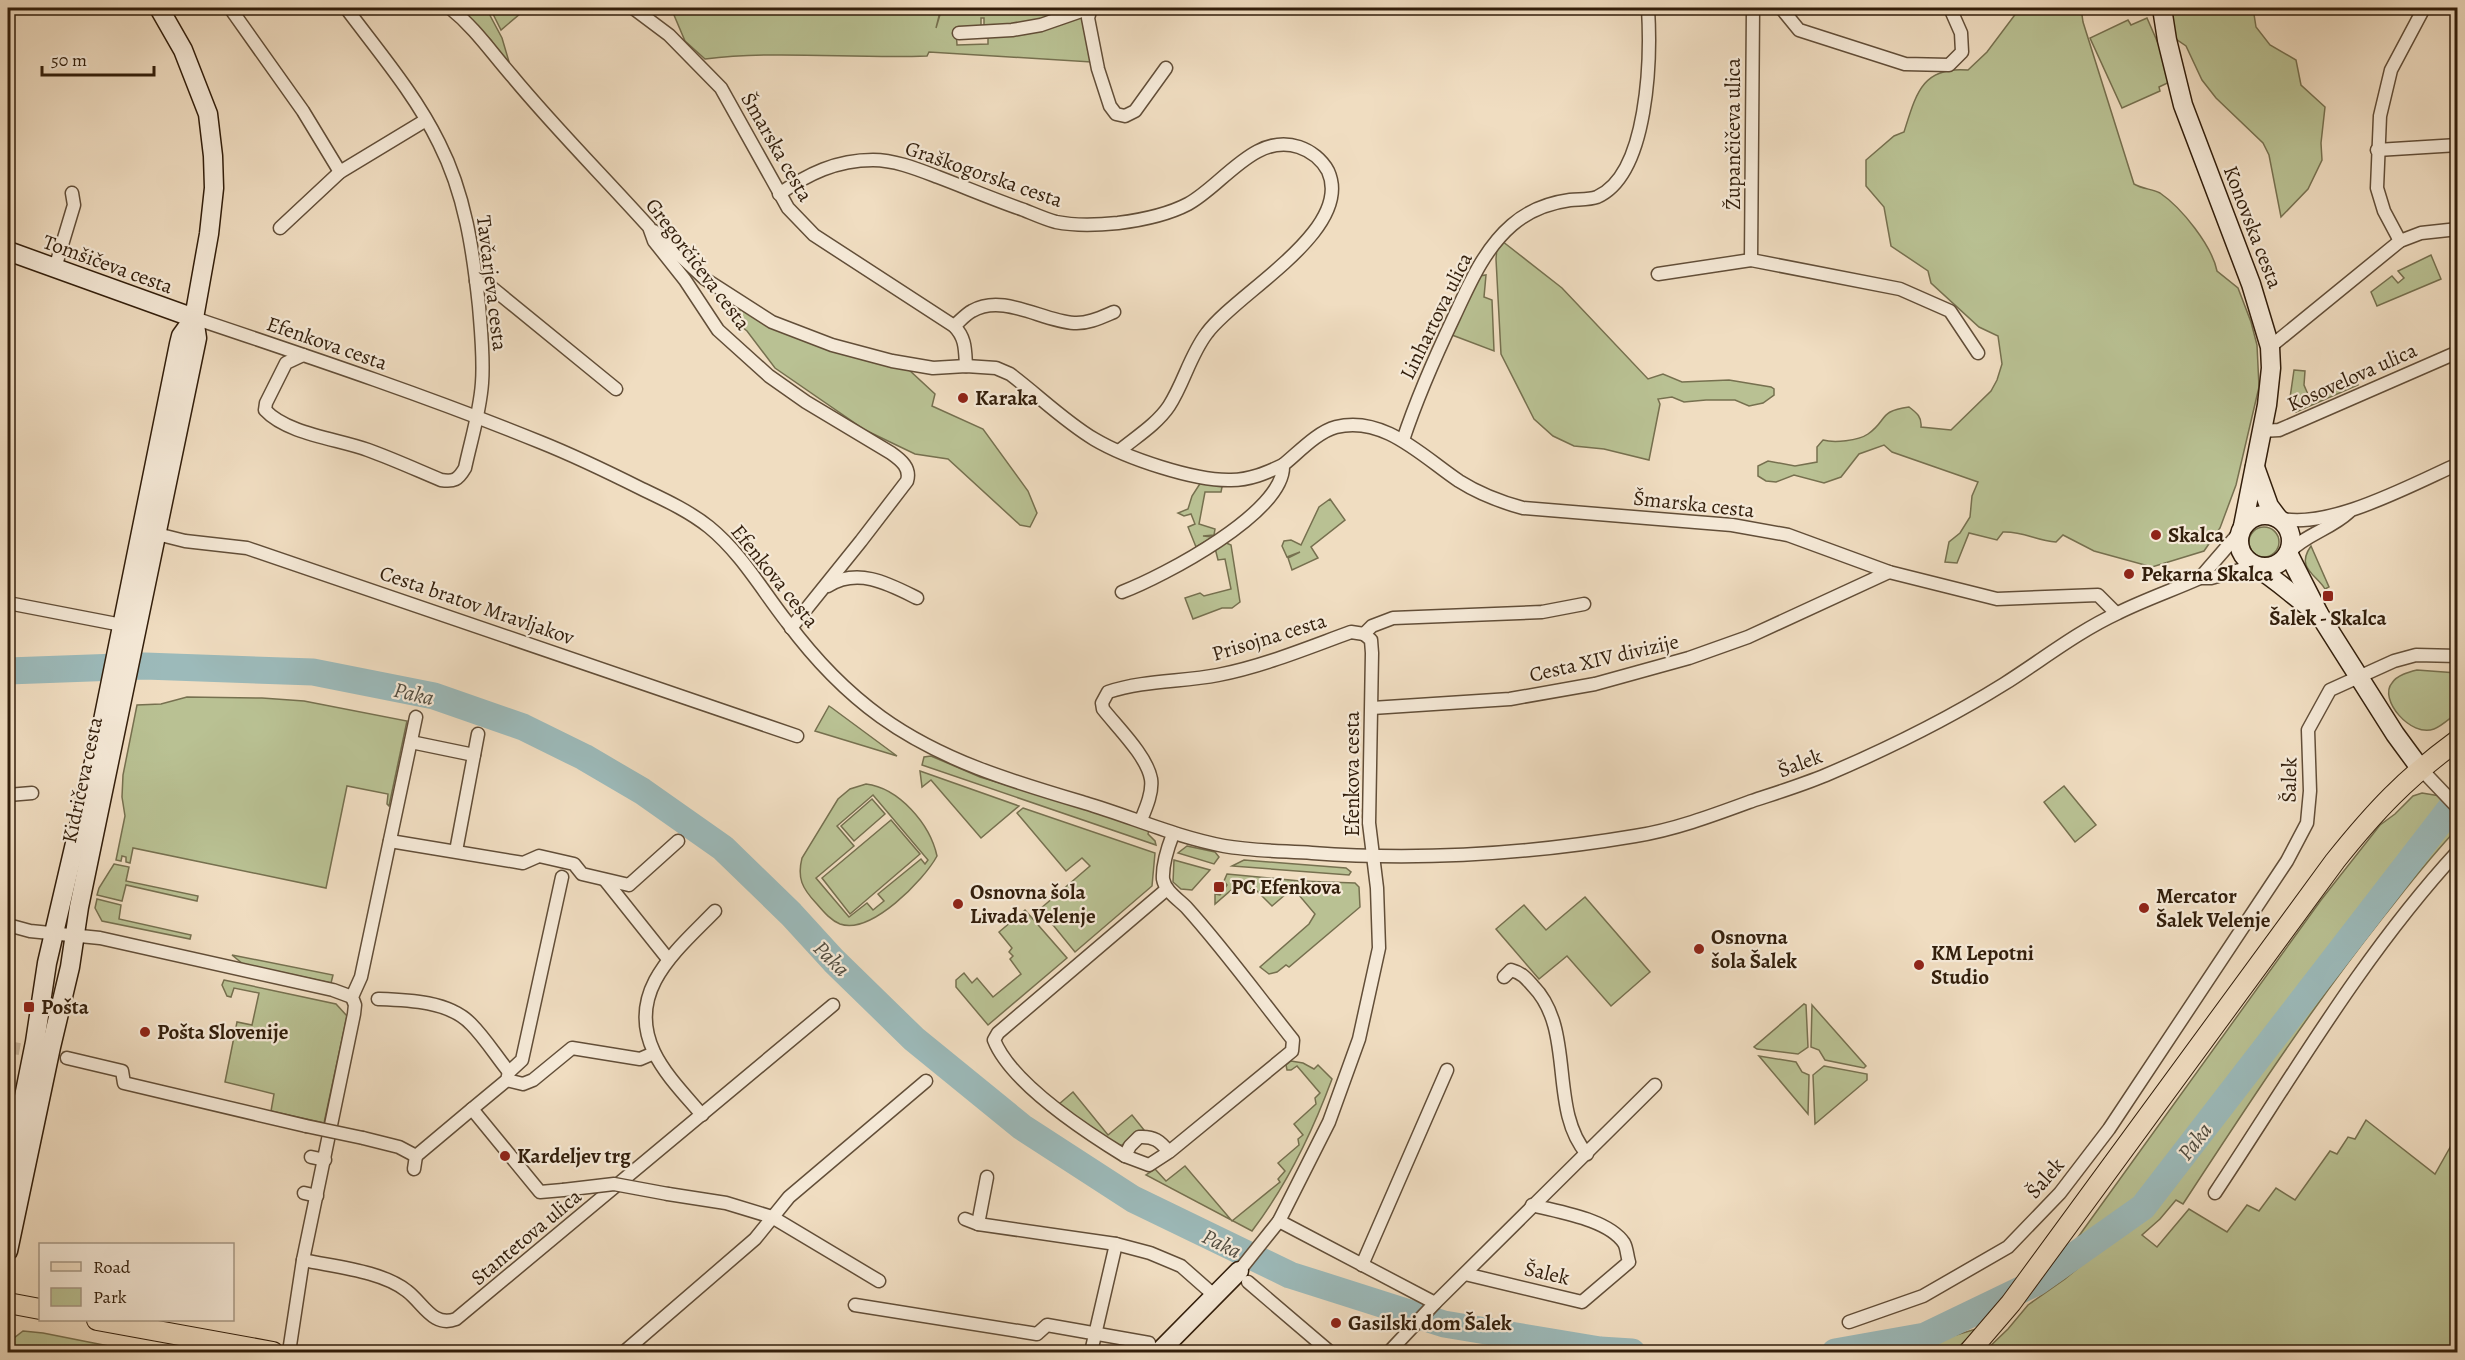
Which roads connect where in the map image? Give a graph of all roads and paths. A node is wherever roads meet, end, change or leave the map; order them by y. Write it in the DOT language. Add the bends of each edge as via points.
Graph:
graph roads {
  1 [pos="159,8"];
  2 [pos="230,8"];
  3 [pos="345,8"];
  4 [pos="450,8"];
  5 [pos="633,8"];
  6 [pos="1091,8"];
  7 [pos="1648,8"];
  8 [pos="1753,8"];
  9 [pos="1781,8"];
  10 [pos="1950,8"];
  11 [pos="2162,8"];
  12 [pos="2424,8"];
  13 [pos="959,33"];
  14 [pos="1166,68"];
  15 [pos="426,120"];
  16 [pos="2457,145"];
  17 [pos="2377,150"];
  18 [pos="340,172"];
  19 [pos="72,193"];
  20 [pos="779,194"];
  21 [pos="649,226"];
  22 [pos="280,228"];
  23 [pos="2457,229"];
  24 [pos="2400,241"];
  25 [pos="8,251"];
  26 [pos="1751,260"];
  27 [pos="55,268"];
  28 [pos="1658,274"];
  29 [pos="476,281"];
  30 [pos="1114,312"];
  31 [pos="194,318"];
  32 [pos="954,326"];
  33 [pos="2270,346"];
  34 [pos="2457,352"];
  35 [pos="1978,353"];
  36 [pos="303,355"];
  37 [pos="966,366"];
  38 [pos="616,388"];
  39 [pos="476,416"];
  40 [pos="2261,431"];
  41 [pos="1403,440"];
  42 [pos="1119,451"];
  43 [pos="2457,464"];
  44 [pos="1283,465"];
  45 [pos="2255,467"];
  46 [pos="2350,511"];
  47 [pos="2278,518"];
  48 [pos="2241,529"];
  49 [pos="148,532"];
  50 [pos="2288,553"];
  51 [pos="2254,566"];
  52 [pos="1889,572"];
  53 [pos="2200,578"];
  54 [pos="821,590"];
  55 [pos="1122,592"];
  56 [pos="917,598"];
  57 [pos="8,603"];
  58 [pos="1584,604"];
  59 [pos="2116,613"];
  60 [pos="2319,614"];
  61 [pos="129,626"];
  62 [pos="791,628"];
  63 [pos="1364,634"];
  64 [pos="2457,656"];
  65 [pos="2358,675"];
  66 [pos="117,687"];
  67 [pos="1372,708"];
  68 [pos="416,717"];
  69 [pos="478,734"];
  70 [pos="796,736"];
  71 [pos="2457,740"];
  72 [pos="411,742"];
  73 [pos="474,755"];
  74 [pos="2420,768"];
  75 [pos="32,793"];
  76 [pos="8,795"];
  77 [pos="2457,808"];
  78 [pos="1141,820"];
  79 [pos="1173,834"];
  80 [pos="390,841"];
  81 [pos="678,841"];
  82 [pos="456,851"];
  83 [pos="2457,851"];
  84 [pos="1374,858"];
  85 [pos="562,878"];
  86 [pos="605,880"];
  87 [pos="1167,889"];
  88 [pos="715,911"];
  89 [pos="8,925"];
  90 [pos="55,933"];
  91 [pos="75,936"];
  92 [pos="669,958"];
  93 [pos="1504,976"];
  94 [pos="352,997"];
  95 [pos="378,999"];
  96 [pos="833,1005"];
  97 [pos="654,1053"];
  98 [pos="67,1058"];
  99 [pos="1447,1070"];
  100 [pos="508,1076"];
  101 [pos="926,1081"];
  102 [pos="1654,1085"];
  103 [pos="472,1109"];
  104 [pos="702,1115"];
  105 [pos="1128,1151"];
  106 [pos="1169,1152"];
  107 [pos="1587,1154"];
  108 [pos="311,1157"];
  109 [pos="325,1160"];
  110 [pos="8,1176"];
  111 [pos="987,1177"];
  112 [pos="303,1193"];
  113 [pos="2215,1193"];
  114 [pos="317,1196"];
  115 [pos="1532,1205"];
  116 [pos="772,1217"];
  117 [pos="965,1219"];
  118 [pos="1280,1221"];
  119 [pos="978,1224"];
  120 [pos="1116,1244"];
  121 [pos="8,1251"];
  122 [pos="303,1260"];
  123 [pos="1362,1265"];
  124 [pos="1465,1274"];
  125 [pos="1243,1277"];
  126 [pos="879,1281"];
  127 [pos="1215,1296"];
  128 [pos="8,1303"];
  129 [pos="855,1305"];
  130 [pos="1431,1307"];
  131 [pos="39,1309"];
  132 [pos="102,1321"];
  133 [pos="1849,1322"];
  134 [pos="1097,1334"];
  135 [pos="1154,1348"];
  136 [pos="1970,1351"];
  137 [pos="273,1353"];
  138 [pos="289,1353"];
  139 [pos="624,1353"];
  140 [pos="1091,1353"];
  141 [pos="1330,1353"];
  142 [pos="1389,1353"];
  1 -- 31 [label="main road, Kidričeva cesta" via="183,50 208,114 213,156 209,234"];
  2 -- 18 [label="street" via="303,111"];
  3 -- 15 [label="street, Tavčarjeva cesta"];
  4 -- 21 [label="street, Gregorčičeva cesta" via="466,20"];
  5 -- 20 [label="street, Šmarska cesta" via="669,35 721,88"];
  6 -- 13 [label="street" via="1041,25"];
  6 -- 14 [label="street" via="1088,18 1098,69 1116,114 1125,116 1135,111"];
  7 -- 41 [label="street, Linhartova ulica" via="1645,106 1628,164 1612,189 1594,198 1539,207 1512,224 1499,238 1481,262 1434,360"];
  8 -- 26 [label="street, Župančičeva ulica"];
  9 -- 10 [label="street" via="1799,30 1905,64 1949,65 1962,52 1961,33"];
  11 -- 33 [label="main road, Konovska cesta" via="2183,105 2251,284"];
  12 -- 17 [label="street" via="2384,90"];
  15 -- 18 [label="street"];
  15 -- 29 [label="street, Tavčarjeva cesta" via="458,191 469,227"];
  16 -- 17 [label="street"];
  17 -- 24 [label="street" via="2377,188"];
  18 -- 22 [label="street"];
  19 -- 27 [label="street" via="74,205"];
  20 -- 32 [label="street, Šmarska cesta" via="814,235"];
  20 -- 42 [label="street, Graškogorska cesta" via="805,175 838,164 873,160 904,165 1055,221 1086,225 1119,223 1173,211 1191,202 1265,147 1288,143 1318,158 1327,170 1331,198 1317,228 1293,255 1219,317 1192,356 1169,405"];
  21 -- 37 [label="street, Šmarska cesta" via="705,279 772,322 832,345 892,361 933,368"];
  21 -- 54 [label="street, Gregorčičeva cesta" via="654,241 718,330 769,376 891,453 907,470 907,481"];
  23 -- 24 [label="street" via="2421,233"];
  24 -- 33 [label="street"];
  25 -- 27 [label="main road, Tomšičeva cesta"];
  26 -- 28 [label="street"];
  26 -- 35 [label="street" via="1900,289 1950,311"];
  27 -- 31 [label="main road, Tomšičeva cesta"];
  29 -- 38 [label="street" via="491,287"];
  29 -- 39 [label="street, Tavčarjeva cesta" via="482,338 482,381"];
  30 -- 32 [label="street" via="1074,323 990,305 972,310"];
  31 -- 36 [label="street, Efenkova cesta"];
  31 -- 49 [label="main road, Kidričeva cesta" via="195,348"];
  32 -- 37 [label="street" via="962,333 966,345"];
  33 -- 40 [label="main road, Konovska cesta" via="2270,384"];
  34 -- 40 [label="street, Kosovelova ulica" via="2279,430"];
  36 -- 39 [label="street, Efenkova cesta"];
  36 -- 39 [label="street, Tavčarjeva cesta" via="286,363 266,403 265,410 272,417 441,480 452,482 465,468"];
  37 -- 42 [label="street, Šmarska cesta" via="996,368 1010,374 1074,424"];
  39 -- 62 [label="street, Efenkova cesta" via="581,459 695,516 741,559"];
  40 -- 45 [label="main road, Konovska cesta"];
  41 -- 44 [label="street, Šmarska cesta" via="1381,430 1354,425 1334,428"];
  41 -- 52 [label="street, Šmarska cesta" via="1461,482 1523,508 1732,525 1788,536"];
  42 -- 44 [label="street, Šmarska cesta" via="1153,464 1230,480 1251,478"];
  43 -- 46 [label="street"];
  44 -- 55 [label="street" via="1284,475 1274,491 1227,534 1175,568"];
  45 -- 47 [label="main road" via="2269,506"];
  45 -- 48 [label="main road, Konovska cesta"];
  46 -- 47 [label="street" via="2298,522"];
  46 -- 50 [label="street" via="2341,520 2298,542"];
  47 -- 48 [label="main road" via="2255,516"];
  47 -- 50 [label="main road" via="2289,530"];
  48 -- 51 [label="main road" via="2239,548"];
  48 -- 53 [label="street"];
  49 -- 61 [label="main road, Kidričeva cesta"];
  49 -- 70 [label="street, Cesta bratov Mravljakov" via="185,542 247,548"];
  50 -- 51 [label="main road" via="2277,564"];
  50 -- 60 [label="main road"];
  51 -- 53 [label="street"];
  51 -- 60 [label="main road"];
  52 -- 59 [label="street, Šmarska cesta" via="1997,599 2098,595"];
  52 -- 67 [label="street, Cesta XIV divizije" via="1781,623 1689,658 1595,684 1510,699"];
  53 -- 59 [label="street, Šalek"];
  54 -- 56 [label="street" via="843,579 860,577 876,579"];
  54 -- 62 [label="street, Gregorčičeva cesta"];
  57 -- 61 [label="street"];
  58 -- 63 [label="street, Prisojna cesta" via="1542,612 1393,618 1372,626"];
  59 -- 84 [label="street, Šalek" via="2000,687 1887,747 1820,778 1707,817 1639,836 1488,854"];
  60 -- 65 [label="main road"];
  61 -- 66 [label="main road, Kidričeva cesta"];
  62 -- 78 [label="street, Efenkova cesta" via="817,659 879,715 923,743 955,760 1023,785"];
  63 -- 67 [label="street, Efenkova cesta" via="1371,640"];
  63 -- 78 [label="street, Prisojna cesta" via="1351,632 1257,666 1108,692 1103,709 1143,760 1151,780"];
  64 -- 65 [label="street, Šalek" via="2416,655"];
  65 -- 74 [label="main road"];
  65 -- 133 [label="street, Šalek" via="2330,690 2308,730 2307,823 2288,861 2109,1129 2060,1193 2008,1247 1923,1296"];
  66 -- 90 [label="main road, Kidričeva cesta"];
  66 -- 91 [label="main road, Kidričeva cesta"];
  67 -- 84 [label="street, Efenkova cesta" via="1370,823"];
  68 -- 72 [label="street"];
  69 -- 73 [label="street"];
  71 -- 74 [label="main road"];
  72 -- 73 [label="street"];
  72 -- 80 [label="street"];
  73 -- 82 [label="street"];
  74 -- 77 [label="street"];
  74 -- 136 [label="main road" via="2378,808 2335,861 2011,1303"];
  75 -- 76 [label="street"];
  78 -- 79 [label="street, Efenkova cesta"];
  79 -- 84 [label="street, Efenkova cesta" via="1229,847"];
  79 -- 87 [label="street" via="1163,879"];
  80 -- 82 [label="street"];
  80 -- 94 [label="street" via="361,977"];
  81 -- 86 [label="street" via="629,885"];
  82 -- 86 [label="street" via="523,863 539,856 574,864 582,874"];
  83 -- 113 [label="street" via="2422,890 2346,995"];
  84 -- 118 [label="street" via="1379,948 1359,1039 1329,1122"];
  85 -- 100 [label="street" via="522,1060"];
  86 -- 92 [label="street"];
  87 -- 105 [label="street" via="994,1040 1020,1076 1056,1110 1089,1134"];
  87 -- 106 [label="street" via="1232,962 1293,1040 1292,1051"];
  88 -- 92 [label="street"];
  89 -- 90 [label="street"];
  90 -- 91 [label="street"];
  90 -- 110 [label="main road, Kidričeva cesta"];
  91 -- 94 [label="street"];
  91 -- 121 [label="main road, Kidričeva cesta"];
  92 -- 97 [label="street" via="648,997 648,1035"];
  93 -- 107 [label="street" via="1511,970 1520,972 1551,1011 1567,1104 1578,1143"];
  94 -- 109 [label="street" via="354,1014"];
  95 -- 100 [label="street" via="415,1002 455,1012 470,1023"];
  96 -- 104 [label="street, Stantetova ulica"];
  97 -- 100 [label="street" via="640,1059 572,1048 533,1080 523,1083"];
  97 -- 104 [label="street"];
  98 -- 103 [label="street, bridge" via="122,1071 124,1083 399,1147 415,1163"];
  99 -- 123 [label="street"];
  100 -- 103 [label="street"];
  101 -- 116 [label="street" via="789,1197"];
  102 -- 107 [label="street"];
  103 -- 116 [label="street, bridge" via="540,1192 614,1184 726,1203"];
  104 -- 122 [label="street, Stantetova ulica" via="456,1319 442,1321 434,1317 408,1291 384,1278"];
  105 -- 106 [label="street" via="1149,1165"];
  105 -- 106 [label="street" via="1139,1137 1151,1136"];
  107 -- 115 [label="street"];
  108 -- 109 [label="street"];
  109 -- 114 [label="street"];
  111 -- 119 [label="street"];
  112 -- 114 [label="street"];
  114 -- 122 [label="street"];
  115 -- 124 [label="street"];
  115 -- 124 [label="street, Šalek" via="1609,1229 1624,1244 1629,1262 1582,1302"];
  116 -- 126 [label="street"];
  116 -- 139 [label="street" via="755,1239"];
  117 -- 119 [label="street"];
  118 -- 123 [label="street"];
  118 -- 125 [label="street" via="1261,1243"];
  119 -- 120 [label="street"];
  120 -- 127 [label="street" via="1181,1266"];
  120 -- 134 [label="street"];
  122 -- 138 [label="street"];
  123 -- 130 [label="street"];
  124 -- 130 [label="street"];
  125 -- 127 [label="main road"];
  125 -- 141 [label="street"];
  127 -- 135 [label="main road"];
  128 -- 131 [label="main road"];
  129 -- 134 [label="street" via="1037,1334 1047,1325"];
  130 -- 142 [label="street"];
  132 -- 137 [label="main road"];
  134 -- 135 [label="street"];
  134 -- 140 [label="street"];
}
